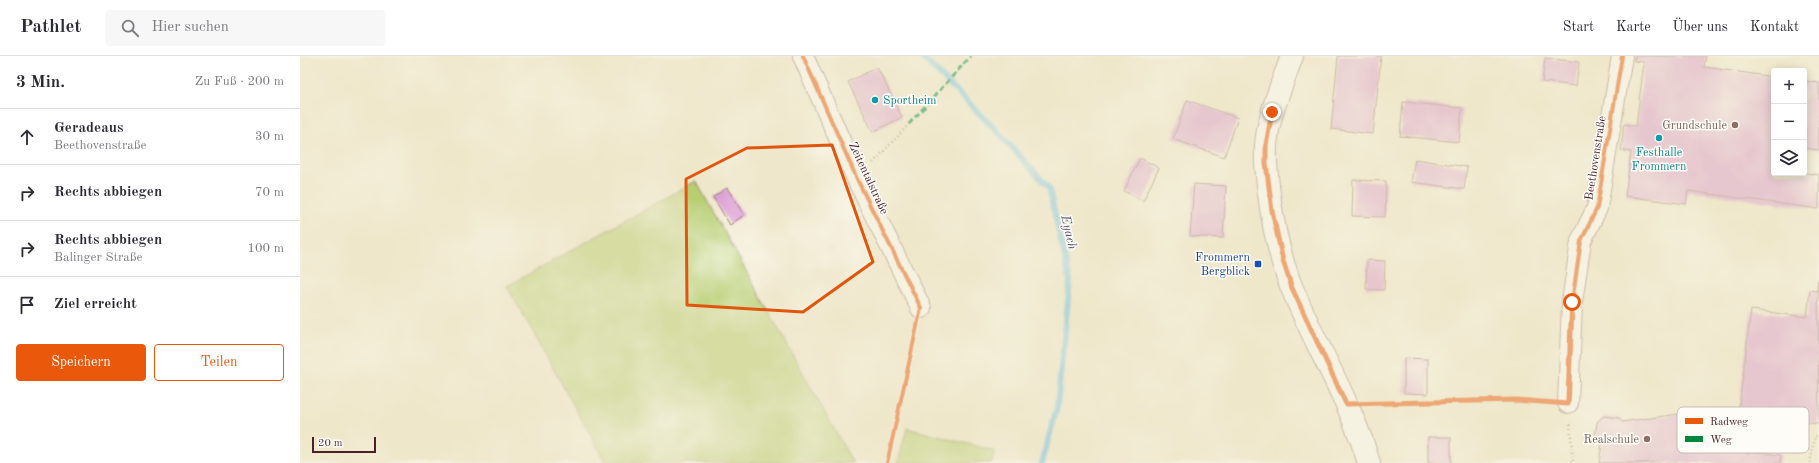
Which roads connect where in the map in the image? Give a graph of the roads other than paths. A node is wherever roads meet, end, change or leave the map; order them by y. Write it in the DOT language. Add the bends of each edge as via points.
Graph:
graph roads {
  1 [pos="803,56"];
  2 [pos="1292,56"];
  3 [pos="1622,56"];
  4 [pos="921,308"];
  5 [pos="1568,404"];
  6 [pos="1370,463"];
  1 -- 4 [label="street, Zeitentalstraße" via="857,179"];
  2 -- 6 [label="main road" via="1272,112 1266,145 1272,211 1292,288 1346,404"];
  3 -- 5 [label="street, Beethovenstraße" via="1597,208 1581,241 1572,302"];
}
